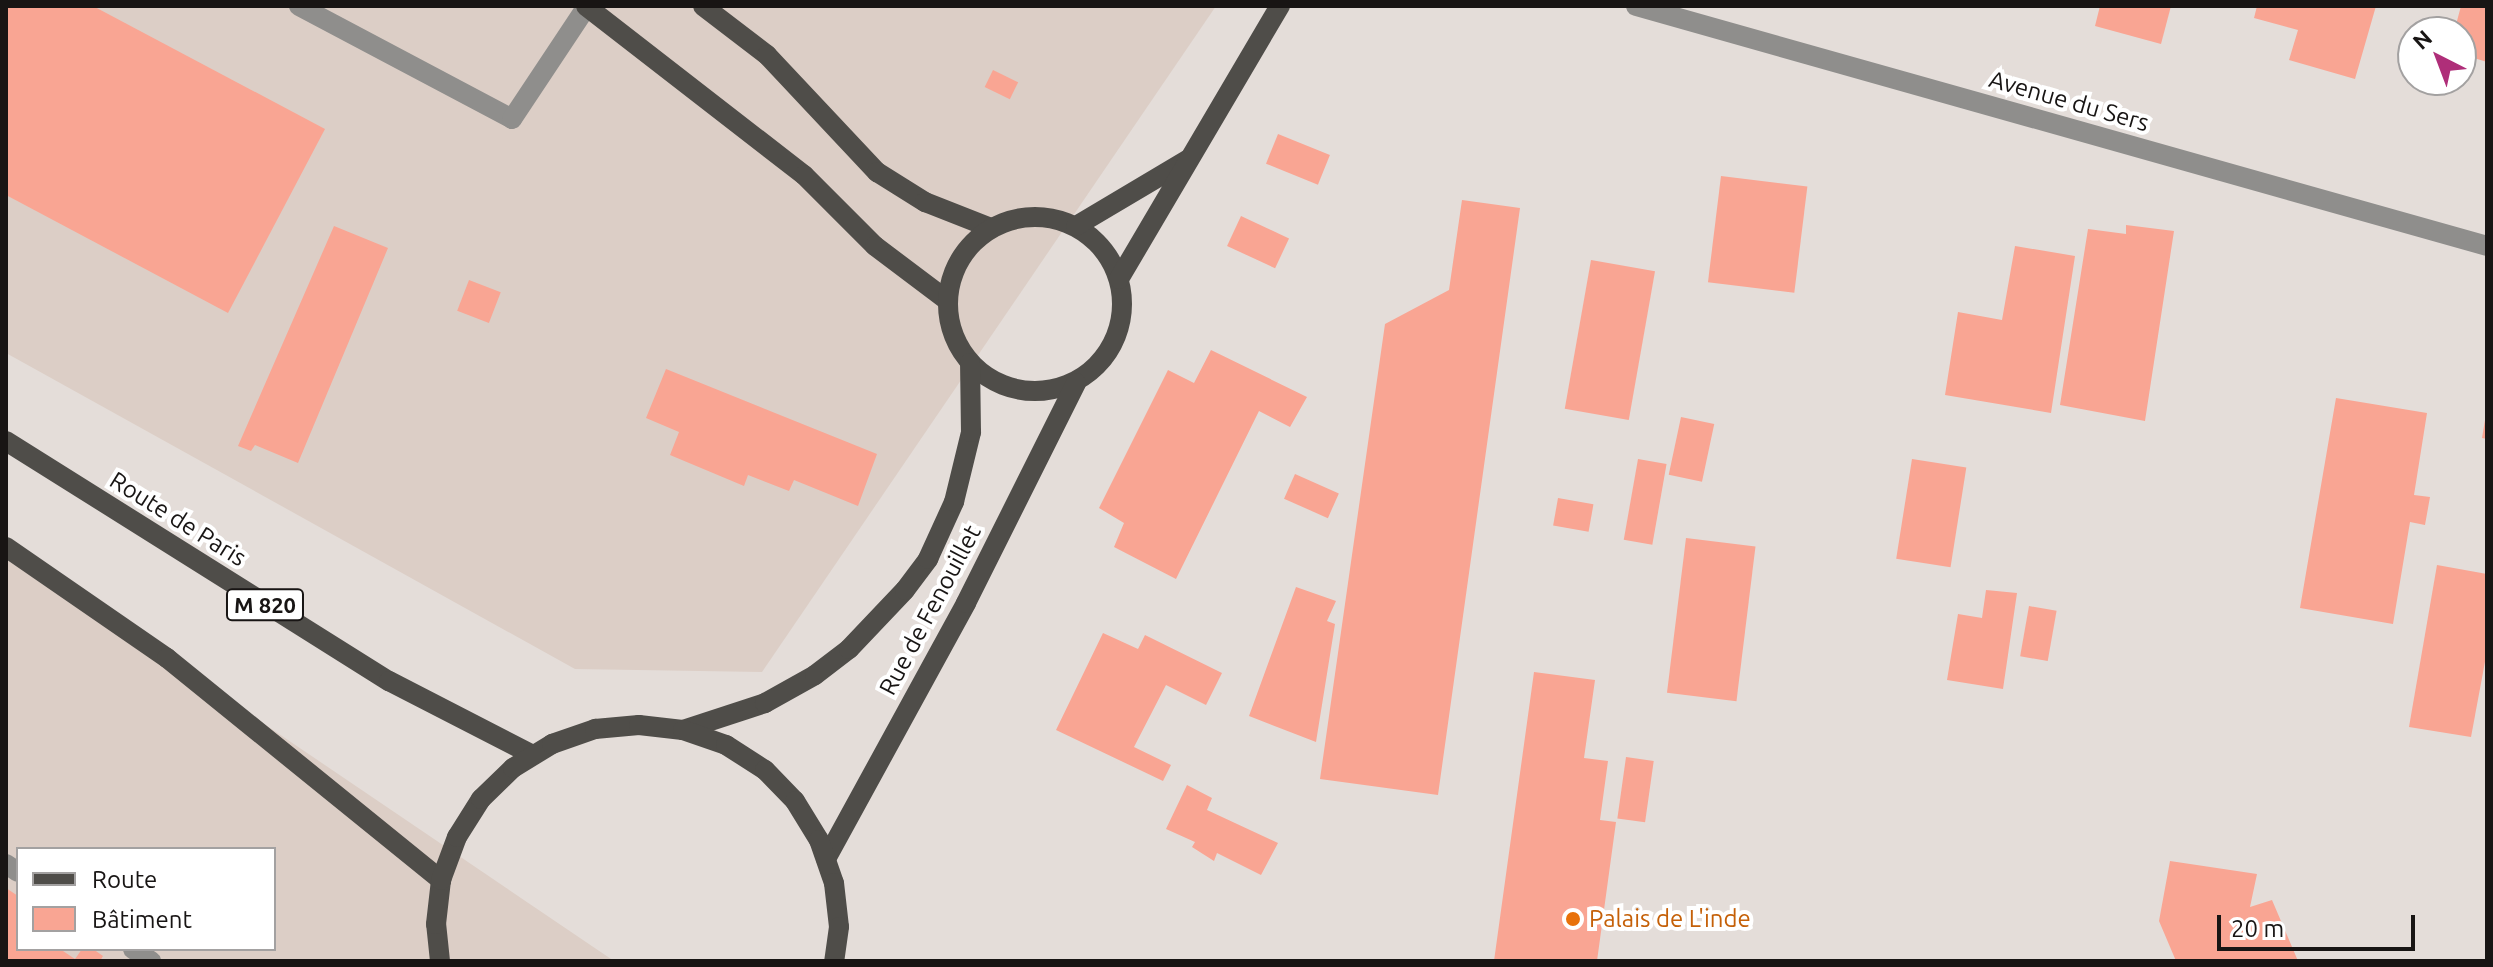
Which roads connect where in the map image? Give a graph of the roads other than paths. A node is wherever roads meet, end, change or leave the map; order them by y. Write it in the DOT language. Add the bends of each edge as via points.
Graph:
graph roads {
  1 [pos="299,6"];
  2 [pos="587,6"];
  3 [pos="703,6"];
  4 [pos="1280,6"];
  5 [pos="1636,6"];
  6 [pos="1191,158"];
  7 [pos="1076,226"];
  8 [pos="991,228"];
  9 [pos="2487,246"];
  10 [pos="1119,279"];
  11 [pos="948,301"];
  12 [pos="970,363"];
  13 [pos="1076,383"];
  14 [pos="6,441"];
  15 [pos="6,547"];
  16 [pos="683,730"];
  17 [pos="533,755"];
  18 [pos="826,859"];
  19 [pos="441,880"];
  20 [pos="840,956"];
  21 [pos="440,961"];
  1 -- 2 [label="street" via="512,119"];
  2 -- 11 [label="main road" via="804,175 875,246"];
  3 -- 8 [label="main road" via="767,55 877,172 925,202"];
  4 -- 6 [label="main road"];
  5 -- 9 [label="street, Avenue du Sers"];
  6 -- 7 [label="main road"];
  6 -- 10 [label="main road"];
  7 -- 8 [label="main road" via="1048,217 1018,218"];
  7 -- 10 [label="main road" via="1103,248"];
  8 -- 11 [label="main road" via="959,260"];
  10 -- 13 [label="main road" via="1123,308 1116,339 1100,364"];
  11 -- 12 [label="main road" via="957,345"];
  12 -- 13 [label="main road" via="1001,385 1039,392"];
  12 -- 16 [label="main road, Rue de Fenouillet" via="971,432 954,502 928,559 905,590 849,649 815,675 765,703"];
  13 -- 18 [label="main road, Rue de Fenouillet" via="966,603"];
  14 -- 17 [label="main road, Route de Paris / M 820" via="389,681"];
  15 -- 19 [label="main road" via="167,658"];
  16 -- 17 [label="main road" via="639,725 595,729"];
  16 -- 18 [label="main road" via="726,745 765,770 795,801"];
  17 -- 19 [label="main road" via="481,799 457,837"];
  18 -- 20 [label="main road" via="834,883"];
  19 -- 21 [label="main road" via="436,924"];
}
